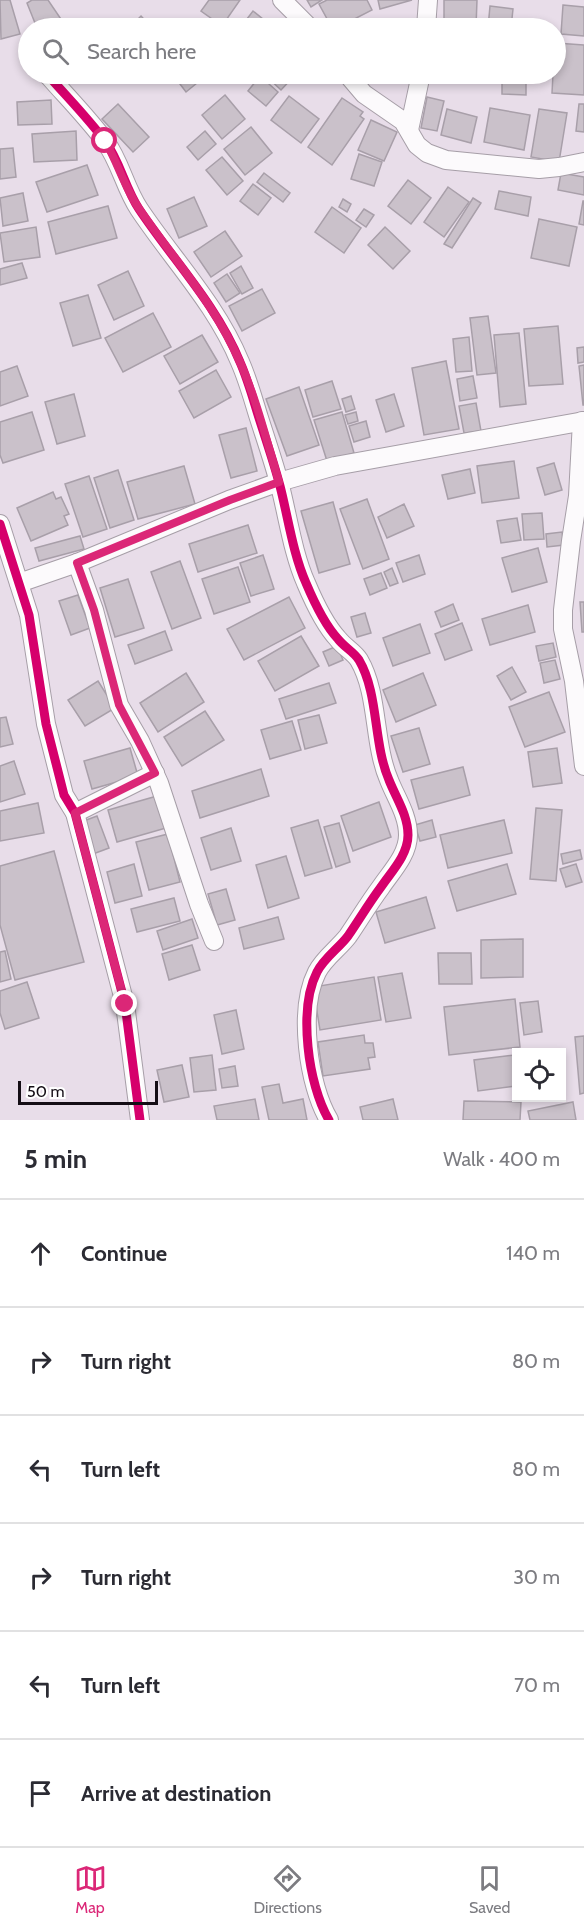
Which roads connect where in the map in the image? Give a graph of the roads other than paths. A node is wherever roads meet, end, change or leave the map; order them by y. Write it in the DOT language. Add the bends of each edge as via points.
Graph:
graph roads {
  1 [pos="282,0"];
  2 [pos="428,0"];
  3 [pos="300,18"];
  4 [pos="427,18"];
  5 [pos="56,84"];
  6 [pos="356,84"];
  7 [pos="419,84"];
  8 [pos="409,130"];
  9 [pos="584,162"];
  10 [pos="583,421"];
  11 [pos="279,482"];
  12 [pos="0,524"];
  13 [pos="77,563"];
  14 [pos="19,583"];
  15 [pos="584,766"];
  16 [pos="155,773"];
  17 [pos="75,813"];
  18 [pos="214,941"];
  19 [pos="140,1120"];
  20 [pos="329,1120"];
  1 -- 3 [label="street"];
  2 -- 4 [label="street"];
  5 -- 11 [label="street" via="105,141 129,193 216,316 252,394"];
  6 -- 8 [label="street"];
  7 -- 8 [label="street"];
  8 -- 9 [label="street" via="417,145 446,160 539,169"];
  10 -- 11 [label="street" via="335,466"];
  10 -- 15 [label="street" via="563,629"];
  11 -- 13 [label="street"];
  11 -- 20 [label="street" via="304,579 337,639 358,658 367,683 381,759 404,811 408,835 399,861 347,937 319,968 308,995 306,1034 323,1110"];
  12 -- 14 [label="street"];
  13 -- 14 [label="street"];
  13 -- 16 [label="street" via="119,705"];
  14 -- 17 [label="street" via="29,615 46,723 64,795"];
  16 -- 17 [label="street"];
  16 -- 18 [label="street"];
  17 -- 19 [label="street" via="125,1004"];
}
